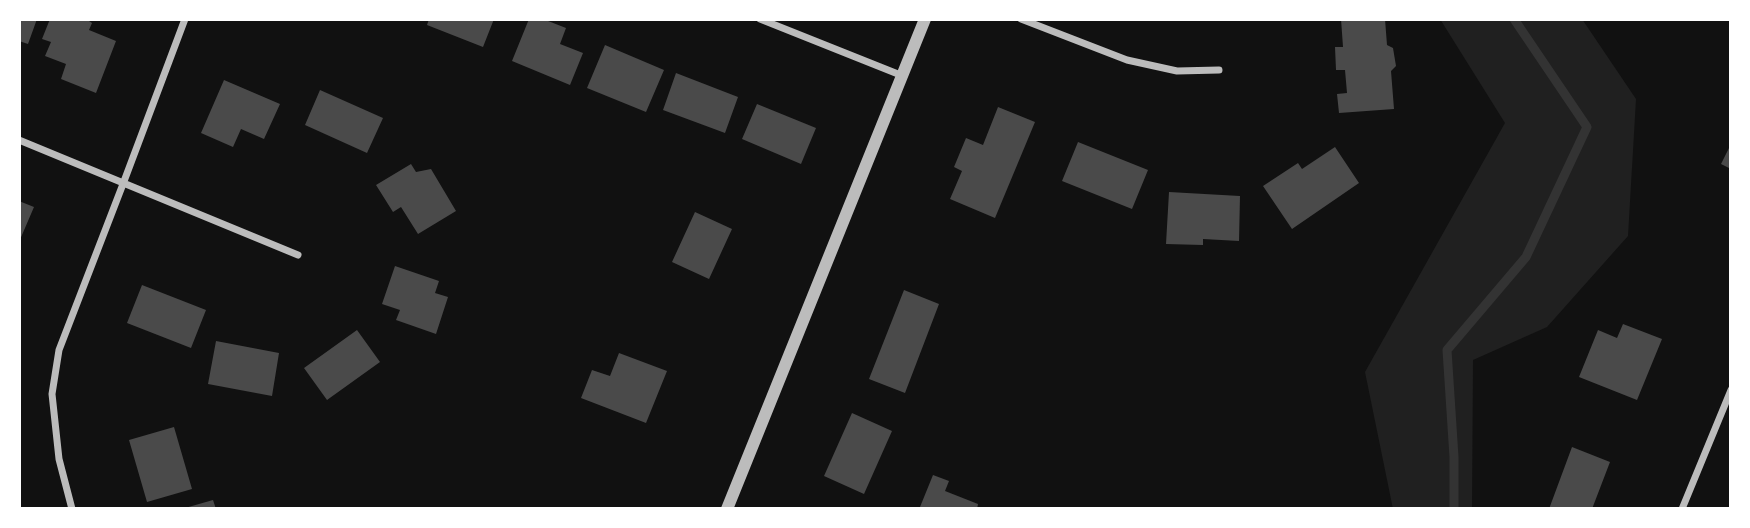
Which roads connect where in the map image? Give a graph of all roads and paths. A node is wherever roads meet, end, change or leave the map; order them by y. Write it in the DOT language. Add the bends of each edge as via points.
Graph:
graph roads {
  1 [pos="185,19"];
  2 [pos="760,19"];
  3 [pos="925,19"];
  4 [pos="1021,19"];
  5 [pos="1219,70"];
  6 [pos="903,76"];
  7 [pos="19,141"];
  8 [pos="123,184"];
  9 [pos="298,256"];
  10 [pos="1731,390"];
  11 [pos="729,508"];
  12 [pos="72,509"];
  13 [pos="1682,509"];
  1 -- 8 [label="street"];
  2 -- 6 [label="street"];
  3 -- 6 [label="street"];
  4 -- 5 [label="street" via="1127,60 1177,71"];
  6 -- 11 [label="street"];
  7 -- 8 [label="street"];
  8 -- 9 [label="street"];
  8 -- 12 [label="street" via="59,350 52,394 59,459"];
  10 -- 13 [label="street"];
}
